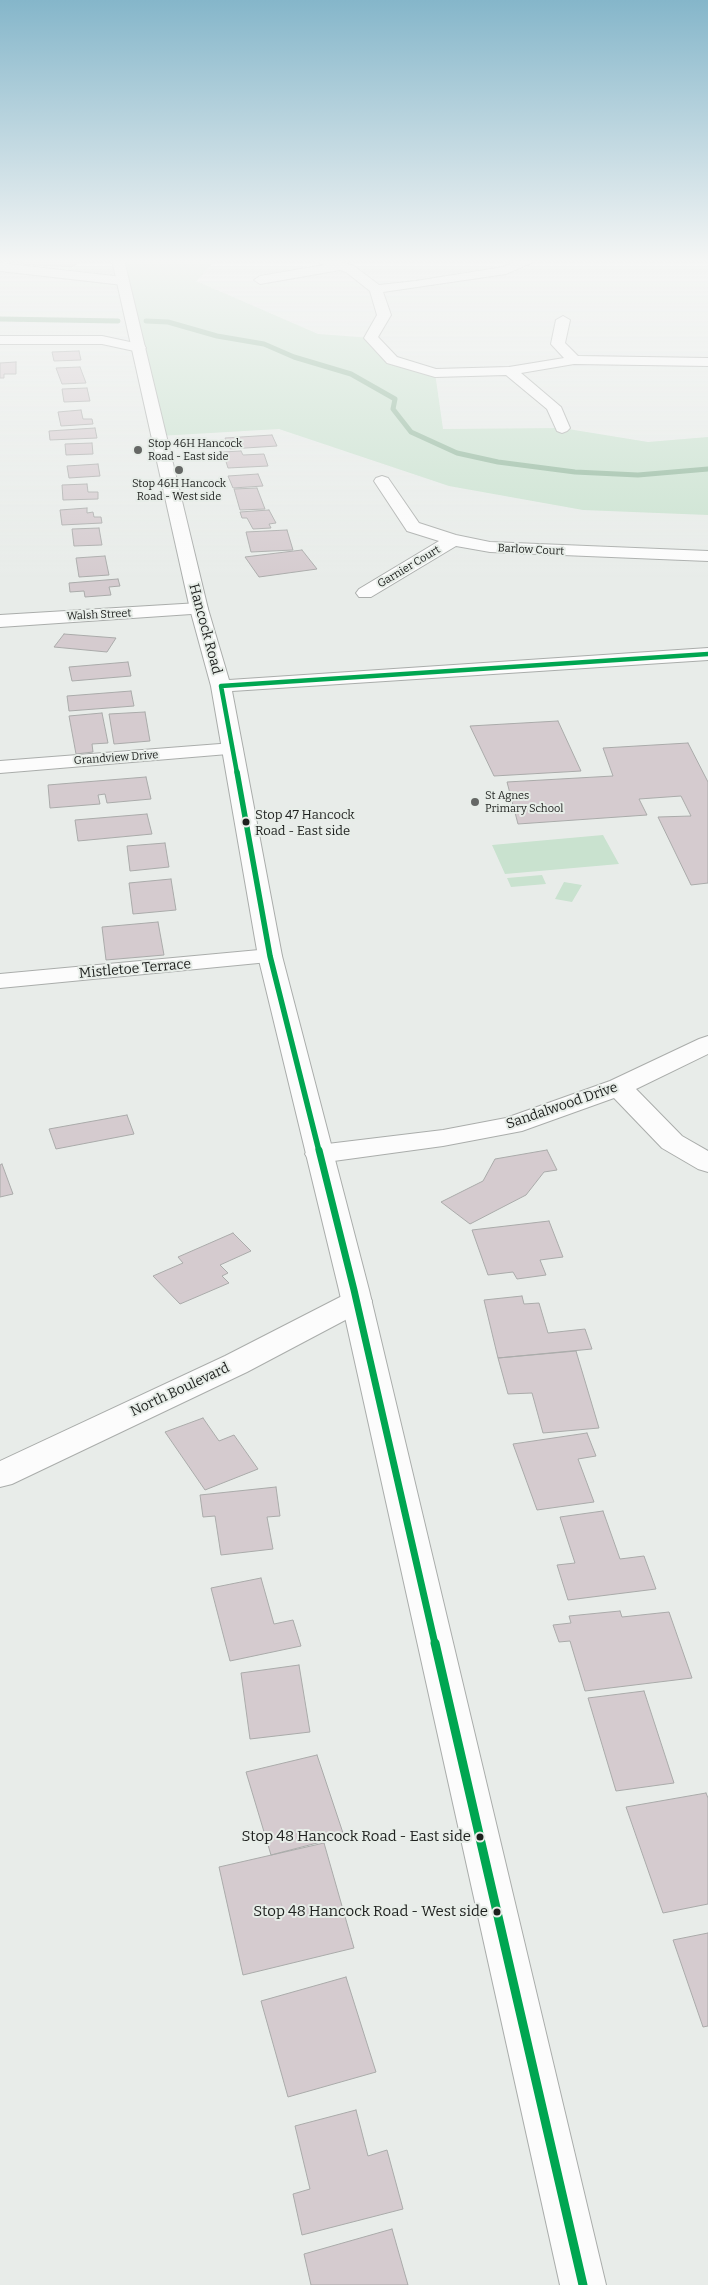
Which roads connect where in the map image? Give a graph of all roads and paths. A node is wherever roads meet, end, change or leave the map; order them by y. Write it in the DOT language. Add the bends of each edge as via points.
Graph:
graph roads {
  1 [pos="143,367"];
  2 [pos="414,367"];
  3 [pos="531,367"];
  4 [pos="509,370"];
  5 [pos="562,428"];
  6 [pos="382,481"];
  7 [pos="453,540"];
  8 [pos="708,556"];
  9 [pos="365,593"];
  10 [pos="199,609"];
  11 [pos="0,621"];
  12 [pos="708,654"];
  13 [pos="221,686"];
  14 [pos="232,749"];
  15 [pos="0,767"];
  16 [pos="270,956"];
  17 [pos="0,981"];
  18 [pos="708,1044"];
  19 [pos="619,1087"];
  20 [pos="319,1154"];
  21 [pos="708,1163"];
  22 [pos="357,1302"];
  23 [pos="0,1475"];
  24 [pos="582,2285"];
  1 -- 10 [label="street, Hancock Road"];
  2 -- 4 [label="street" via="435,373"];
  3 -- 4 [label="street"];
  4 -- 5 [label="street" via="554,408"];
  6 -- 7 [label="street, Barlow Court" via="413,527"];
  7 -- 8 [label="street, Barlow Court" via="490,547"];
  7 -- 9 [label="street, Garnier Court"];
  10 -- 11 [label="street, Walsh Street"];
  10 -- 13 [label="street, Hancock Road"];
  12 -- 13 [label="street"];
  13 -- 14 [label="street, Hancock Road"];
  14 -- 15 [label="street, Grandview Drive"];
  14 -- 16 [label="street, Hancock Road"];
  16 -- 17 [label="street, Mistletoe Terrace"];
  16 -- 20 [label="street, Hancock Road"];
  18 -- 19 [label="street, Sandalwood Drive"];
  19 -- 20 [label="street, Sandalwood Drive" via="512,1125 444,1138"];
  19 -- 21 [label="street" via="672,1142"];
  20 -- 22 [label="street, Hancock Road"];
  22 -- 23 [label="street, North Boulevard" via="236,1364"];
  22 -- 24 [label="street, Hancock Road"];
}
